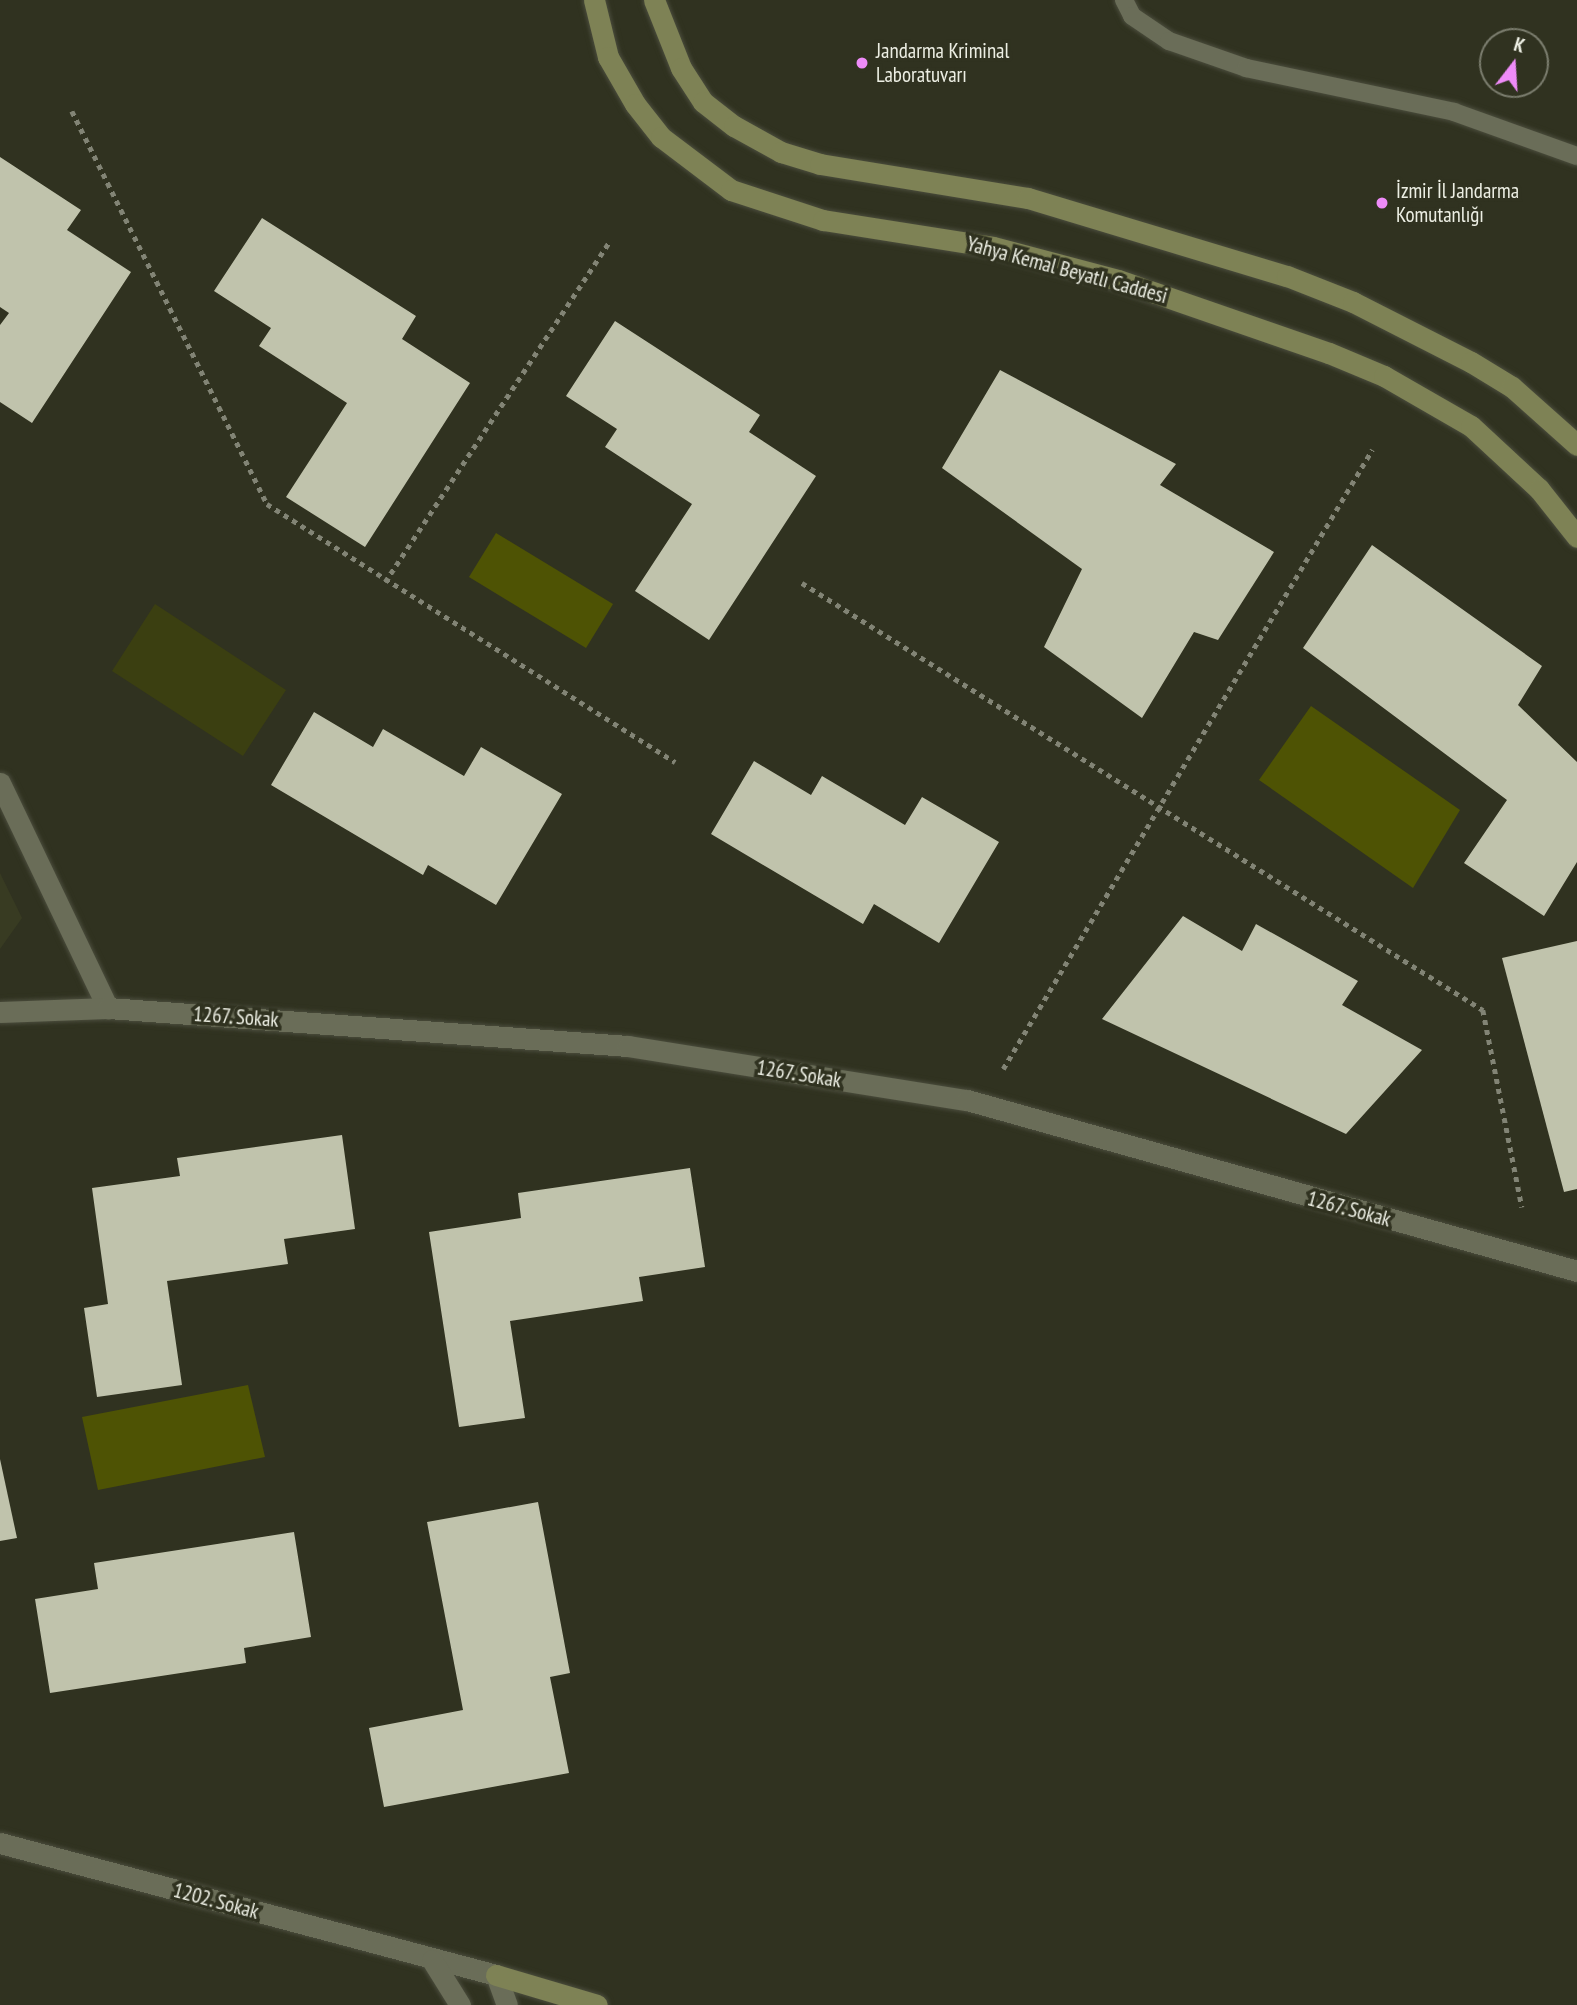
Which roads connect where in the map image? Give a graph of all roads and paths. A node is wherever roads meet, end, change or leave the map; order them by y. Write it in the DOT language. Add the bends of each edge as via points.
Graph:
graph roads {
  1 [pos="594,0"];
  2 [pos="654,0"];
  3 [pos="1124,0"];
  4 [pos="72,111"];
  5 [pos="1577,156"];
  6 [pos="610,241"];
  7 [pos="1577,445"];
  8 [pos="1372,450"];
  9 [pos="1577,537"];
  10 [pos="385,582"];
  11 [pos="802,583"];
  12 [pos="674,762"];
  13 [pos="0,783"];
  14 [pos="1158,803"];
  15 [pos="108,1008"];
  16 [pos="0,1012"];
  17 [pos="1003,1069"];
  18 [pos="1522,1207"];
  19 [pos="1577,1271"];
  20 [pos="0,1843"];
  21 [pos="432,1960"];
  22 [pos="496,1975"];
  23 [pos="460,2005"];
  24 [pos="507,2005"];
  25 [pos="597,2005"];
  1 -- 9 [label="main road, Yahya Kemal Beyatlı Caddesi" via="608,57 635,104 661,137 730,190 824,220 993,247 1118,280 1329,353 1384,376 1471,426 1539,489"];
  2 -- 7 [label="main road" via="681,68 703,102 781,152 820,164 1028,198 1287,276 1353,302 1471,362 1512,387"];
  3 -- 5 [label="lane" via="1132,16 1169,41 1246,68 1454,112 1532,136"];
  4 -- 10 [label="path" via="267,504"];
  6 -- 10 [label="path"];
  8 -- 14 [label="path"];
  10 -- 12 [label="path"];
  11 -- 14 [label="path"];
  13 -- 15 [label="street"];
  14 -- 17 [label="path"];
  14 -- 18 [label="path" via="1483,1010"];
  15 -- 16 [label="street, 1267. Sokak"];
  15 -- 19 [label="street, 1267. Sokak" via="628,1046 967,1100"];
  20 -- 21 [label="street, 1202. Sokak"];
  21 -- 22 [label="street, 1202. Sokak"];
  21 -- 23 [label="street"];
  22 -- 24 [label="street"];
  22 -- 25 [label="main road"];
}
